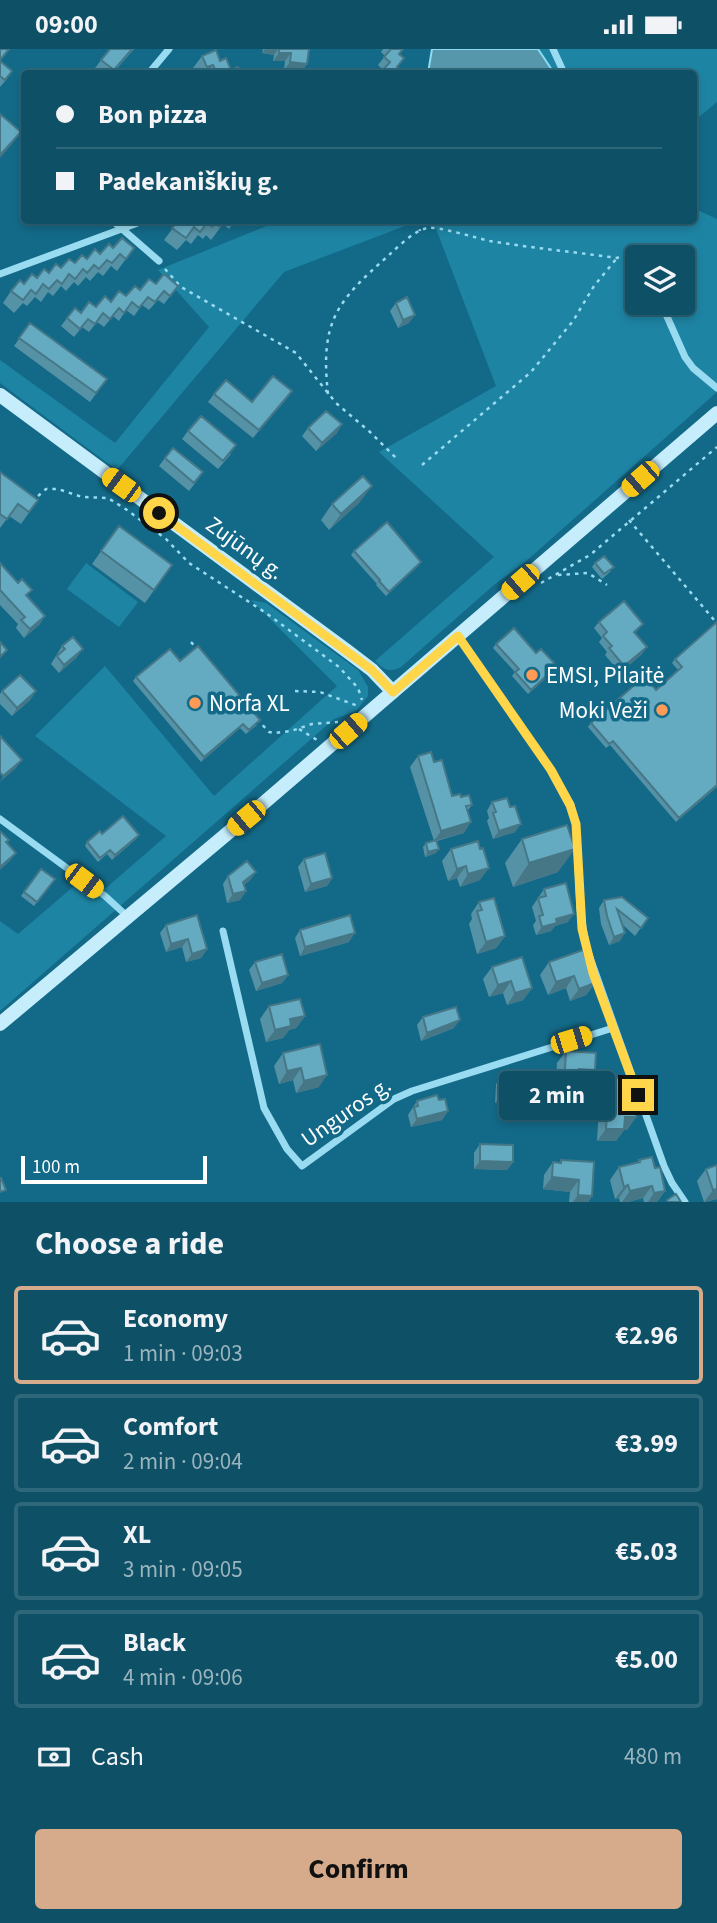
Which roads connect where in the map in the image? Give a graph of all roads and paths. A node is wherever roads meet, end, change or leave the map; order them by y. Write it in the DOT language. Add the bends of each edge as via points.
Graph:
graph roads {
  1 [pos="169,49"];
  2 [pos="553,49"];
  3 [pos="152,70"];
  4 [pos="563,70"];
  5 [pos="116,224"];
  6 [pos="135,224"];
  7 [pos="419,224"];
  8 [pos="122,229"];
  9 [pos="421,232"];
  10 [pos="625,257"];
  11 [pos="617,258"];
  12 [pos="159,261"];
  13 [pos="0,274"];
  14 [pos="666,315"];
  15 [pos="717,388"];
  16 [pos="328,394"];
  17 [pos="0,395"];
  18 [pos="717,413"];
  19 [pos="717,447"];
  20 [pos="396,458"];
  21 [pos="422,465"];
  22 [pos="38,496"];
  23 [pos="629,520"];
  24 [pos="557,574"];
  25 [pos="538,585"];
  26 [pos="607,585"];
  27 [pos="715,621"];
  28 [pos="458,636"];
  29 [pos="191,642"];
  30 [pos="200,652"];
  31 [pos="295,691"];
  32 [pos="393,692"];
  33 [pos="251,712"];
  34 [pos="340,722"];
  35 [pos="299,729"];
  36 [pos="316,740"];
  37 [pos="0,819"];
  38 [pos="129,917"];
  39 [pos="223,931"];
  40 [pos="0,1024"];
  41 [pos="613,1028"];
  42 [pos="685,1202"];
  1 -- 3 [label="street"];
  2 -- 4 [label="street"];
  5 -- 8 [label="street"];
  6 -- 8 [label="street"];
  7 -- 9 [label="path"];
  8 -- 12 [label="street"];
  8 -- 13 [label="street"];
  9 -- 11 [label="path" via="428,227"];
  9 -- 16 [label="path" via="369,272 336,311 324,362"];
  10 -- 11 [label="path"];
  11 -- 21 [label="path" via="531,372"];
  12 -- 16 [label="path" via="181,287 296,353"];
  14 -- 15 [label="street" via="685,357"];
  16 -- 20 [label="path"];
  17 -- 32 [label="main road, Zujūnų g." via="372,670"];
  18 -- 28 [label="main road"];
  19 -- 23 [label="path"];
  22 -- 31 [label="path" via="46,489 58,489 82,497 108,498 127,510 189,563 339,667 358,688 363,707 320,692"];
  23 -- 24 [label="path" via="590,555"];
  23 -- 27 [label="path"];
  24 -- 25 [label="path"];
  24 -- 26 [label="path" via="588,573"];
  28 -- 32 [label="main road"];
  28 -- 41 [label="street" via="563,790 576,824 582,929"];
  29 -- 30 [label="path"];
  32 -- 38 [label="main road"];
  33 -- 35 [label="path" via="269,732"];
  34 -- 35 [label="path"];
  35 -- 36 [label="path"];
  37 -- 38 [label="street"];
  38 -- 40 [label="main road"];
  39 -- 41 [label="street, Unguros g." via="264,1108 302,1166 394,1099 412,1091"];
  41 -- 42 [label="street" via="664,1165"];
}
